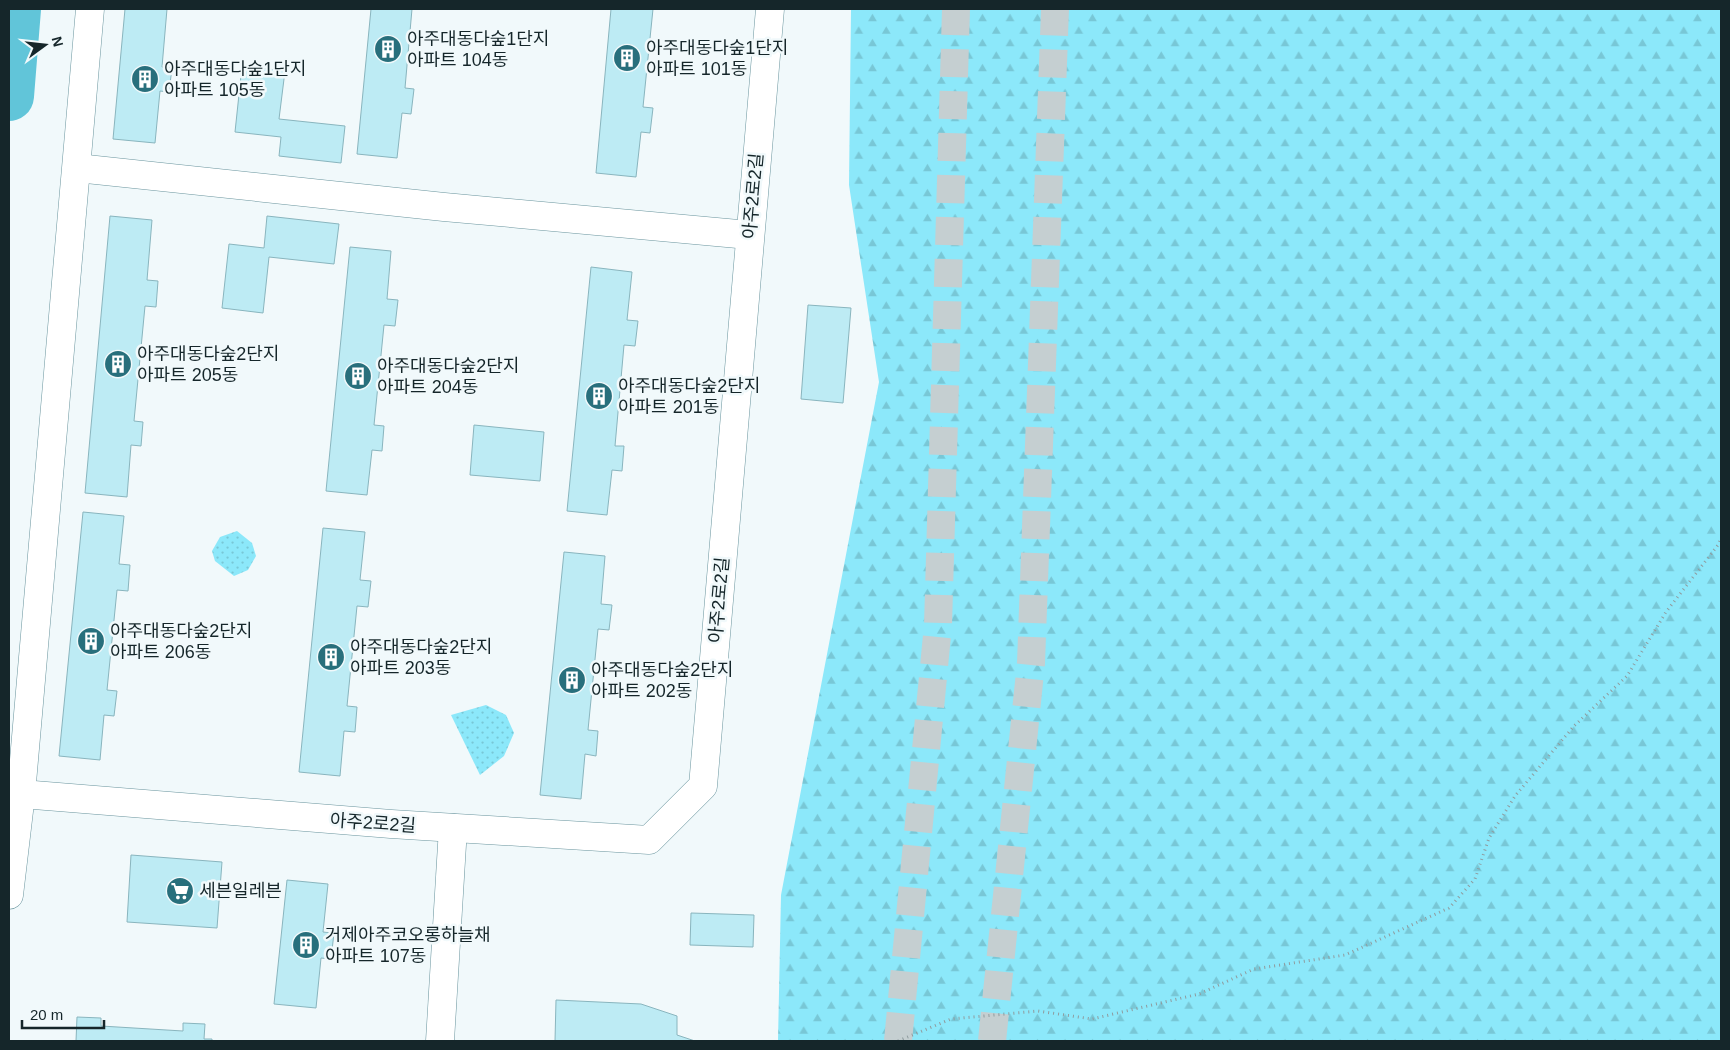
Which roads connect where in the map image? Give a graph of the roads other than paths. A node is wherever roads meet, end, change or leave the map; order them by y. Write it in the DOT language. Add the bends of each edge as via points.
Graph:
graph roads {
  1 [pos="90,9"];
  2 [pos="770,9"];
  3 [pos="77,168"];
  4 [pos="749,235"];
  5 [pos="15,794"];
  6 [pos="453,828"];
  7 [pos="9,895"];
  8 [pos="440,1041"];
  1 -- 3 [label="street"];
  2 -- 4 [label="street, 아주2로2길"];
  3 -- 4 [label="street"];
  3 -- 5 [label="street"];
  4 -- 6 [label="street, 아주2로2길" via="703,786 649,840"];
  5 -- 6 [label="street, 아주2로2길"];
  5 -- 7 [label="street"];
  6 -- 8 [label="street"];
}
